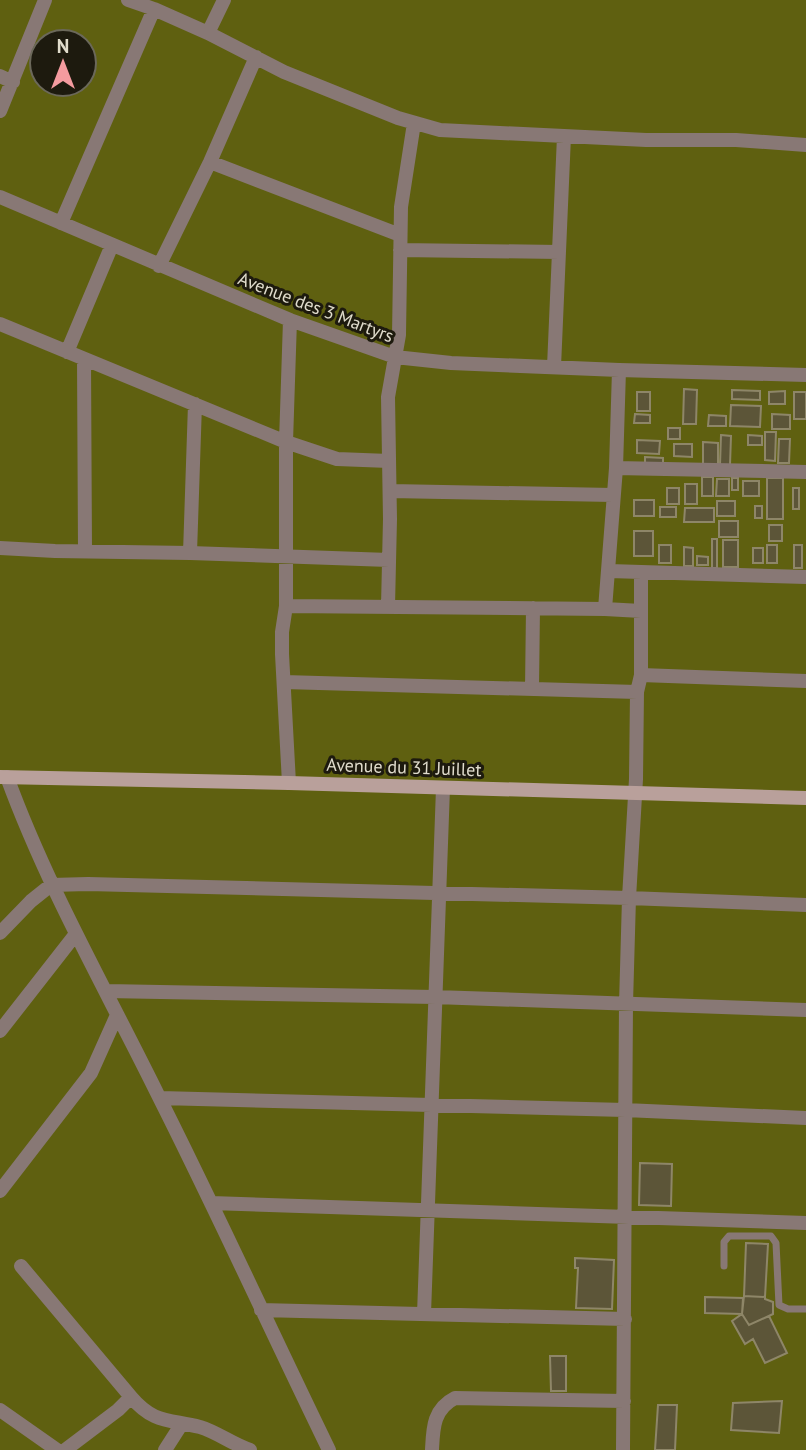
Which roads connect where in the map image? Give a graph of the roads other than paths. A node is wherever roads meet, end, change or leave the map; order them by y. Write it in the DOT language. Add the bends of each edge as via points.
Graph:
graph roads {
  1 [pos="45,0"];
  2 [pos="128,0"];
  3 [pos="223,0"];
  4 [pos="154,9"];
  5 [pos="208,33"];
  6 [pos="256,57"];
  7 [pos="7,79"];
  8 [pos="0,111"];
  9 [pos="414,123"];
  10 [pos="564,136"];
  11 [pos="806,145"];
  12 [pos="210,162"];
  13 [pos="0,197"];
  14 [pos="61,223"];
  15 [pos="400,242"];
  16 [pos="112,245"];
  17 [pos="559,252"];
  18 [pos="159,266"];
  19 [pos="290,320"];
  20 [pos="0,324"];
  21 [pos="67,352"];
  22 [pos="394,357"];
  23 [pos="84,359"];
  24 [pos="554,367"];
  25 [pos="619,370"];
  26 [pos="806,375"];
  27 [pos="195,404"];
  28 [pos="286,442"];
  29 [pos="389,461"];
  30 [pos="616,468"];
  31 [pos="806,472"];
  32 [pos="390,491"];
  33 [pos="613,495"];
  34 [pos="0,548"];
  35 [pos="85,550"];
  36 [pos="190,553"];
  37 [pos="285,556"];
  38 [pos="389,560"];
  39 [pos="609,571"];
  40 [pos="641,573"];
  41 [pos="806,578"];
  42 [pos="286,606"];
  43 [pos="388,606"];
  44 [pos="533,608"];
  45 [pos="605,609"];
  46 [pos="641,611"];
  47 [pos="640,675"];
  48 [pos="806,681"];
  49 [pos="284,682"];
  50 [pos="532,688"];
  51 [pos="637,692"];
  52 [pos="4,777"];
  53 [pos="289,783"];
  54 [pos="443,788"];
  55 [pos="634,794"];
  56 [pos="806,798"];
  57 [pos="51,885"];
  58 [pos="439,895"];
  59 [pos="629,898"];
  60 [pos="806,905"];
  61 [pos="0,933"];
  62 [pos="75,934"];
  63 [pos="106,991"];
  64 [pos="435,997"];
  65 [pos="626,1004"];
  66 [pos="806,1010"];
  67 [pos="117,1015"];
  68 [pos="0,1031"];
  69 [pos="160,1098"];
  70 [pos="431,1105"];
  71 [pos="625,1110"];
  72 [pos="806,1118"];
  73 [pos="0,1191"];
  74 [pos="211,1203"];
  75 [pos="428,1210"];
  76 [pos="626,1217"];
  77 [pos="806,1223"];
  78 [pos="21,1266"];
  79 [pos="724,1266"];
  80 [pos="806,1309"];
  81 [pos="261,1310"];
  82 [pos="424,1314"];
  83 [pos="625,1319"];
  84 [pos="131,1397"];
  85 [pos="624,1401"];
  86 [pos="0,1410"];
  87 [pos="181,1425"];
  88 [pos="57,1450"];
  89 [pos="65,1450"];
  90 [pos="165,1450"];
  91 [pos="250,1450"];
  92 [pos="329,1450"];
  93 [pos="432,1450"];
  94 [pos="623,1450"];
  1 -- 7 [label="street"];
  2 -- 4 [label="street"];
  3 -- 5 [label="street"];
  4 -- 5 [label="street"];
  4 -- 14 [label="street"];
  5 -- 6 [label="street"];
  6 -- 9 [label="street"];
  6 -- 12 [label="street"];
  7 -- 8 [label="street"];
  9 -- 10 [label="street" via="461,132"];
  9 -- 15 [label="street"];
  10 -- 11 [label="street"];
  10 -- 17 [label="street"];
  12 -- 15 [label="street"];
  12 -- 18 [label="street"];
  13 -- 14 [label="street, Avenue des 3 Martyrs"];
  14 -- 16 [label="street, Avenue des 3 Martyrs"];
  15 -- 17 [label="street"];
  15 -- 22 [label="street" via="399,335"];
  16 -- 18 [label="street, Avenue des 3 Martyrs"];
  16 -- 21 [label="street"];
  17 -- 24 [label="street"];
  18 -- 19 [label="street, Avenue des 3 Martyrs"];
  19 -- 22 [label="street, Avenue des 3 Martyrs"];
  19 -- 28 [label="street"];
  20 -- 21 [label="street"];
  21 -- 23 [label="street"];
  22 -- 24 [label="street, Avenue des 3 Martyrs"];
  22 -- 29 [label="street" via="388,397"];
  23 -- 27 [label="street"];
  23 -- 35 [label="street"];
  24 -- 25 [label="street, Avenue des 3 Martyrs"];
  25 -- 26 [label="street, Avenue des 3 Martyrs"];
  25 -- 30 [label="street"];
  27 -- 28 [label="street"];
  27 -- 36 [label="street"];
  28 -- 29 [label="street" via="337,459"];
  28 -- 37 [label="street"];
  29 -- 32 [label="street"];
  30 -- 31 [label="street"];
  30 -- 33 [label="street"];
  32 -- 33 [label="street"];
  32 -- 38 [label="street"];
  33 -- 39 [label="street"];
  34 -- 35 [label="street"];
  35 -- 36 [label="street"];
  36 -- 37 [label="street"];
  37 -- 38 [label="street"];
  37 -- 42 [label="street"];
  38 -- 43 [label="street"];
  39 -- 40 [label="street"];
  39 -- 45 [label="street"];
  40 -- 41 [label="street"];
  40 -- 46 [label="street"];
  42 -- 43 [label="street"];
  42 -- 49 [label="street"];
  43 -- 44 [label="street"];
  44 -- 45 [label="street"];
  44 -- 50 [label="street"];
  45 -- 46 [label="street"];
  46 -- 47 [label="street"];
  47 -- 48 [label="street"];
  47 -- 51 [label="street"];
  49 -- 50 [label="street"];
  49 -- 53 [label="street"];
  50 -- 51 [label="street"];
  51 -- 55 [label="street"];
  52 -- 53 [label="street, Avenue du 31 Juillet"];
  52 -- 57 [label="street"];
  53 -- 54 [label="street, Avenue du 31 Juillet"];
  54 -- 55 [label="street, Avenue du 31 Juillet"];
  54 -- 58 [label="street"];
  55 -- 56 [label="street, Avenue du 31 Juillet"];
  55 -- 59 [label="street"];
  57 -- 58 [label="street"];
  57 -- 61 [label="street"];
  57 -- 62 [label="street"];
  58 -- 59 [label="street"];
  58 -- 64 [label="street"];
  59 -- 60 [label="street"];
  59 -- 65 [label="street"];
  62 -- 63 [label="street"];
  62 -- 68 [label="street"];
  63 -- 64 [label="street"];
  63 -- 67 [label="street"];
  64 -- 65 [label="street"];
  64 -- 70 [label="street"];
  65 -- 66 [label="street"];
  65 -- 71 [label="street"];
  67 -- 69 [label="street"];
  67 -- 73 [label="street" via="91,1073"];
  69 -- 70 [label="street"];
  69 -- 74 [label="street"];
  70 -- 71 [label="street"];
  70 -- 75 [label="street"];
  71 -- 72 [label="street"];
  71 -- 76 [label="street"];
  74 -- 75 [label="street"];
  74 -- 81 [label="street"];
  75 -- 76 [label="street"];
  75 -- 82 [label="street"];
  76 -- 77 [label="street"];
  76 -- 83 [label="street"];
  78 -- 84 [label="street"];
  79 -- 80 [label="lane" via="724,1242 729,1236 771,1236 776,1243 779,1304"];
  81 -- 82 [label="street"];
  81 -- 92 [label="street"];
  82 -- 83 [label="street"];
  83 -- 85 [label="street"];
  84 -- 87 [label="street" via="152,1415"];
  84 -- 89 [label="street"];
  85 -- 93 [label="street" via="455,1398 444,1403 434,1422"];
  85 -- 94 [label="street"];
  86 -- 88 [label="street"];
  87 -- 90 [label="street"];
  87 -- 91 [label="street" via="199,1427"];
}
